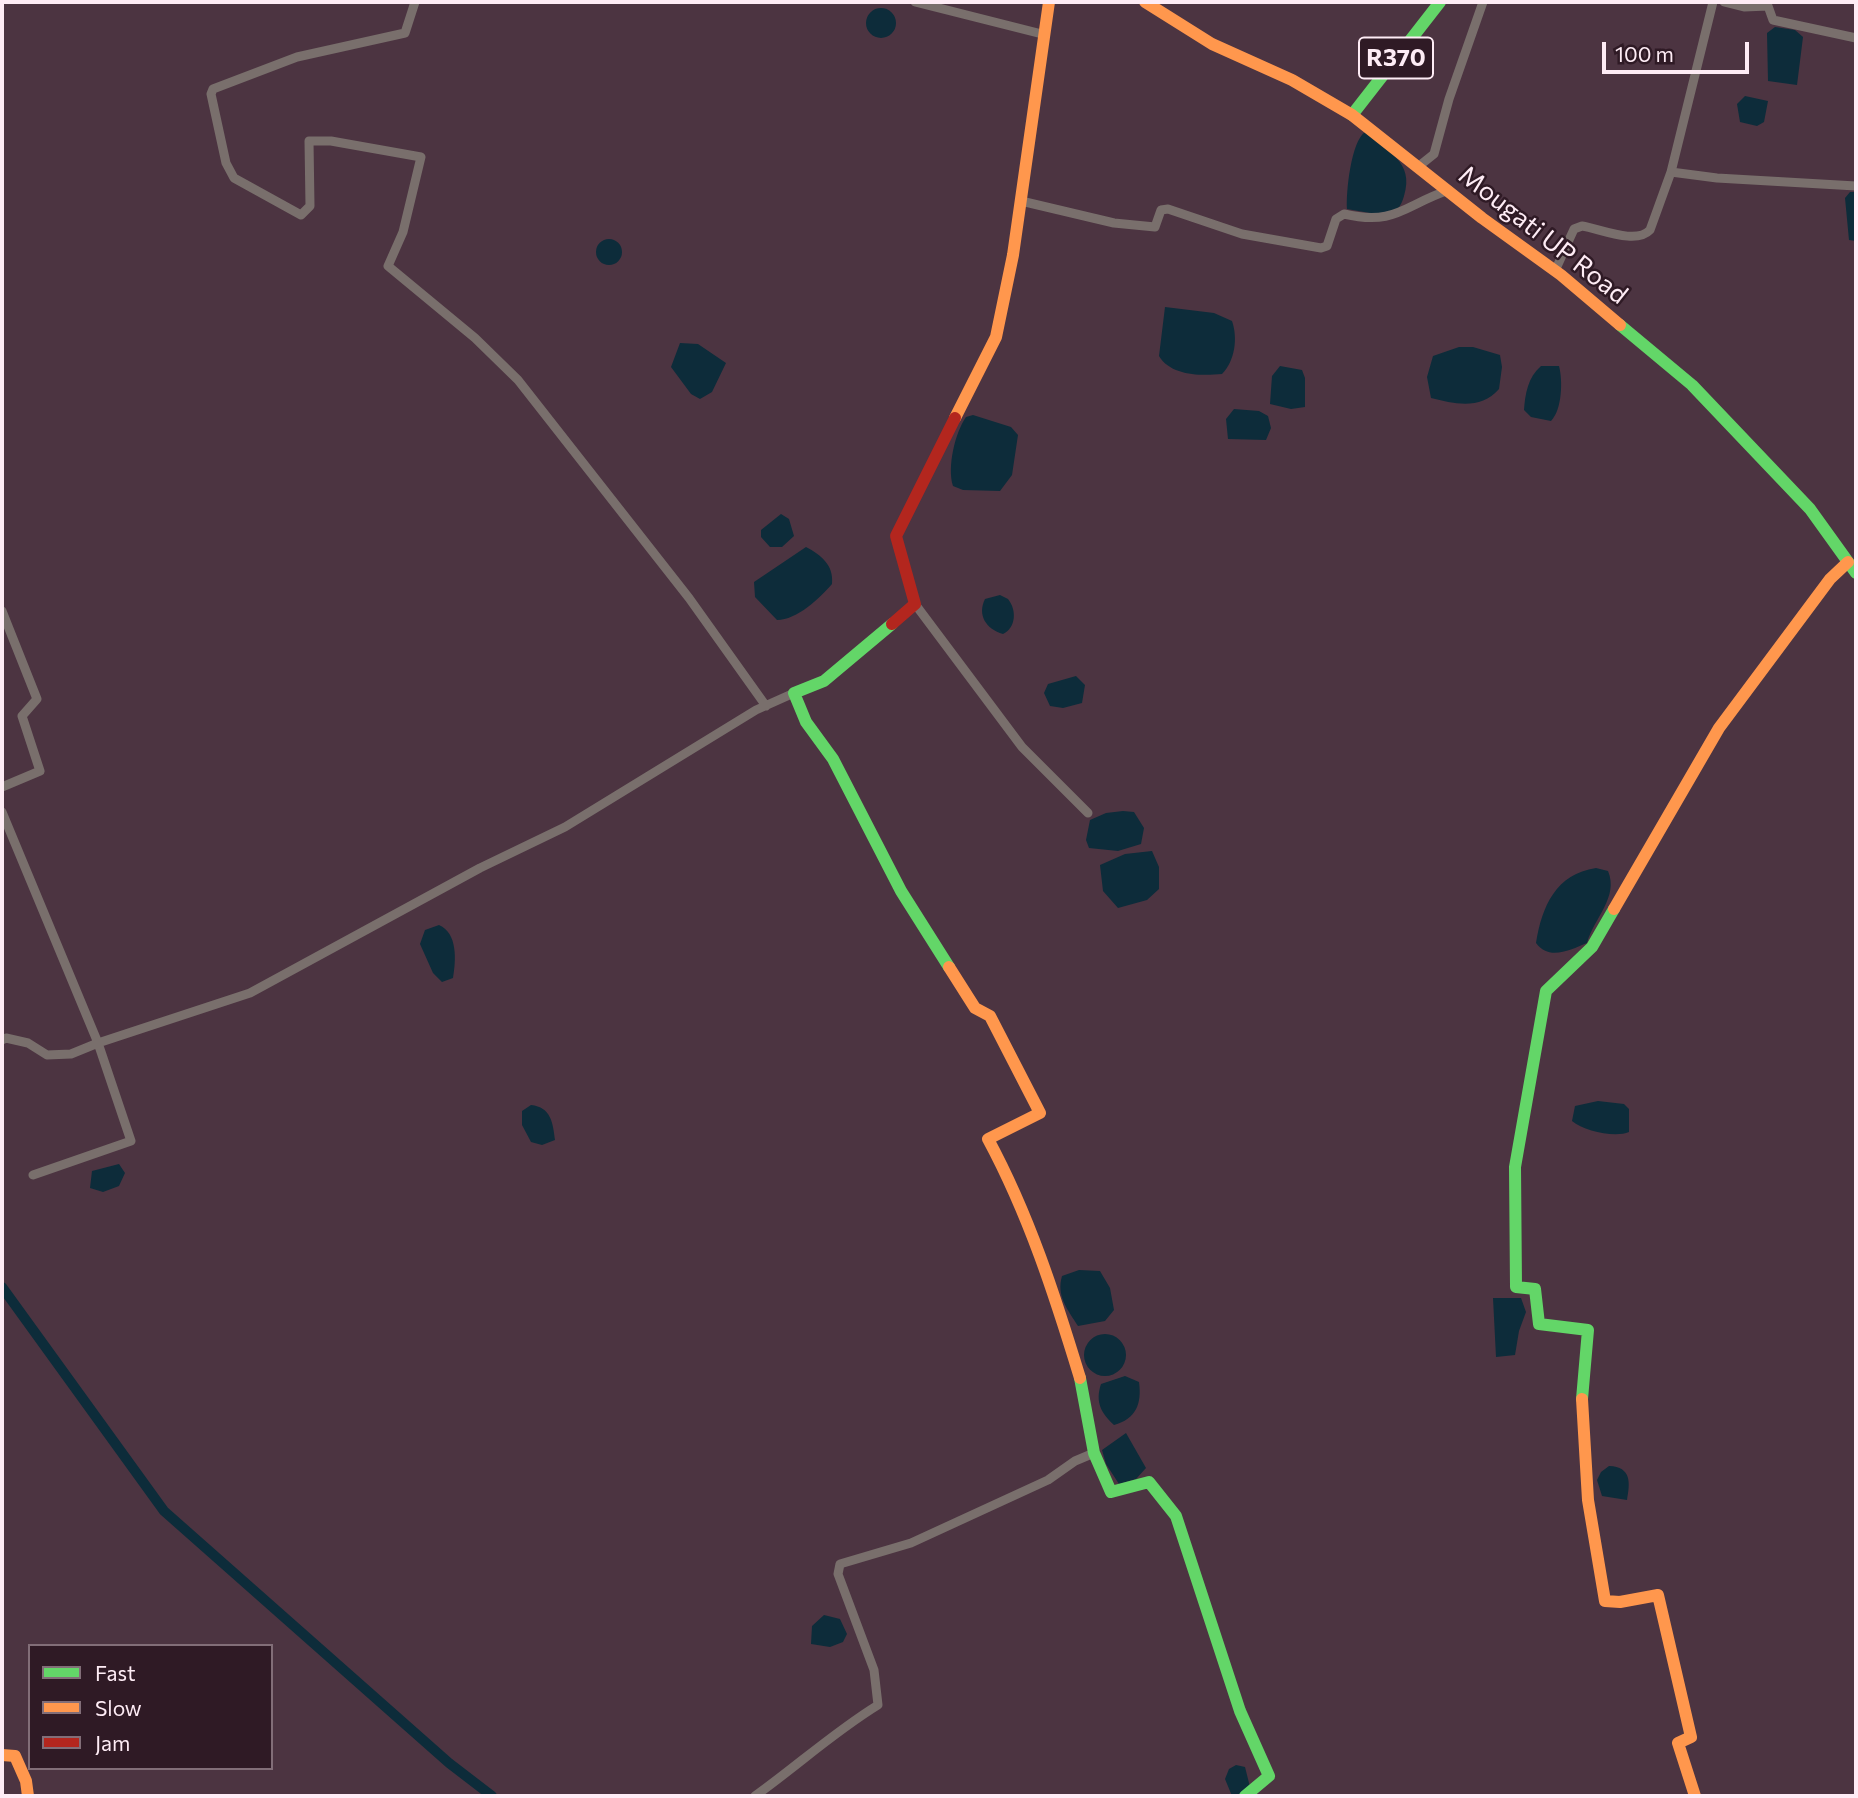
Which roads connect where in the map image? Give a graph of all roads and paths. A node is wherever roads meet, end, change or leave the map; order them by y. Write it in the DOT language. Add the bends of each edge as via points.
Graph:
graph roads {
  1 [pos="415,2"];
  2 [pos="915,2"];
  3 [pos="1049,2"];
  4 [pos="1145,2"];
  5 [pos="1440,2"];
  6 [pos="1483,2"];
  7 [pos="1713,2"];
  8 [pos="1724,2"];
  9 [pos="1042,34"];
  10 [pos="1856,38"];
  11 [pos="1352,115"];
  12 [pos="1419,166"];
  13 [pos="1671,172"];
  14 [pos="1856,186"];
  15 [pos="1449,190"];
  16 [pos="1021,201"];
  17 [pos="1555,271"];
  18 [pos="1848,562"];
  19 [pos="1856,573"];
  20 [pos="915,604"];
  21 [pos="2,611"];
  22 [pos="794,692"];
  23 [pos="766,706"];
  24 [pos="2,787"];
  25 [pos="2,812"];
  26 [pos="1088,813"];
  27 [pos="2,1040"];
  28 [pos="98,1044"];
  29 [pos="33,1175"];
  30 [pos="1094,1453"];
  31 [pos="2,1755"];
  32 [pos="28,1796"];
  33 [pos="755,1796"];
  34 [pos="1245,1796"];
  35 [pos="1695,1796"];
  1 -- 23 [label="street" via="405,33 297,57 213,89 229,169 238,181 301,215 310,206 309,141 421,156 406,221 388,266 518,380 689,598"];
  2 -- 9 [label="street"];
  3 -- 9 [label="street"];
  4 -- 11 [label="street, Mougati UP Road" via="1212,44 1292,80"];
  5 -- 11 [label="street, R370"];
  6 -- 12 [label="street" via="1434,154"];
  7 -- 13 [label="street"];
  8 -- 10 [label="street" via="1768,6 1773,20"];
  9 -- 16 [label="street"];
  11 -- 12 [label="street, Mougati UP Road"];
  12 -- 15 [label="street, Mougati UP Road"];
  13 -- 14 [label="street"];
  13 -- 17 [label="street" via="1644,236 1582,226 1574,229"];
  15 -- 16 [label="street" via="1386,218 1344,214 1336,219 1327,246 1321,248 1242,234 1168,209 1161,209 1154,227 1114,223"];
  15 -- 17 [label="street, Mougati UP Road"];
  16 -- 20 [label="street" via="996,337 896,536"];
  17 -- 18 [label="street, Mougati UP Road" via="1692,385 1810,509"];
  18 -- 19 [label="street, Mougati UP Road"];
  18 -- 35 [label="street" via="1830,579 1719,728 1592,947 1546,991 1514,1167 1516,1287 1535,1289 1539,1324 1588,1330 1581,1416 1605,1601 1657,1594 1691,1737 1678,1743"];
  20 -- 22 [label="street" via="824,681"];
  20 -- 26 [label="street" via="1022,747"];
  21 -- 24 [label="street" via="37,699 22,716 40,771"];
  22 -- 23 [label="street"];
  22 -- 30 [label="street" via="806,722 833,759 901,891 975,1008 990,1016 1040,1114 988,1139 1048,1273 1082,1383"];
  23 -- 28 [label="street" via="565,827 250,993"];
  25 -- 28 [label="street"];
  27 -- 28 [label="street" via="28,1043 47,1055 71,1054"];
  28 -- 29 [label="street" via="131,1140"];
  30 -- 33 [label="street" via="1048,1480 911,1543 840,1564 838,1574 874,1670 878,1705"];
  30 -- 34 [label="street" via="1111,1492 1149,1482 1176,1516 1240,1710 1269,1776"];
  31 -- 32 [label="street" via="16,1756"];
}
